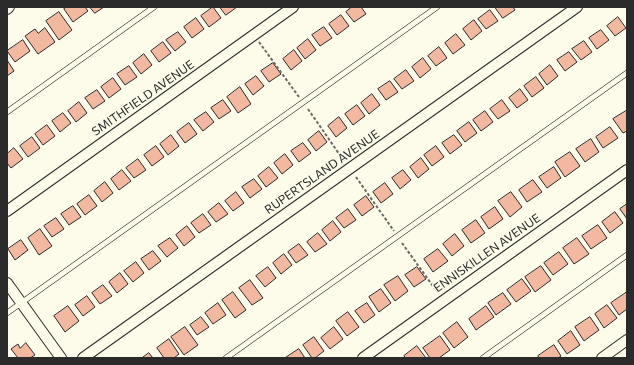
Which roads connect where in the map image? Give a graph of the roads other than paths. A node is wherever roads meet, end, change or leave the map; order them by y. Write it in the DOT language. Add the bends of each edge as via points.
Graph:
graph roads {
  1 [pos="154,7"];
  2 [pos="293,7"];
  3 [pos="437,7"];
  4 [pos="577,7"];
  5 [pos="627,73"];
  6 [pos="7,112"];
  7 [pos="627,170"];
  8 [pos="7,211"];
  9 [pos="627,255"];
  10 [pos="7,282"];
  11 [pos="21,303"];
  12 [pos="7,313"];
  13 [pos="627,340"];
  14 [pos="61,358"];
  15 [pos="83,358"];
  16 [pos="226,358"];
  17 [pos="363,358"];
  18 [pos="483,358"];
  19 [pos="602,358"];
  1 -- 6 [label="lane"];
  2 -- 8 [label="street, SMITHFIELD AVENUE"];
  3 -- 11 [label="lane"];
  4 -- 15 [label="street, RUPERTSLAND AVENUE"];
  5 -- 16 [label="lane"];
  7 -- 17 [label="street, ENNISKILLEN AVENUE"];
  9 -- 18 [label="lane"];
  10 -- 11 [label="street"];
  11 -- 12 [label="lane"];
  11 -- 14 [label="street"];
  13 -- 19 [label="street"];
}
